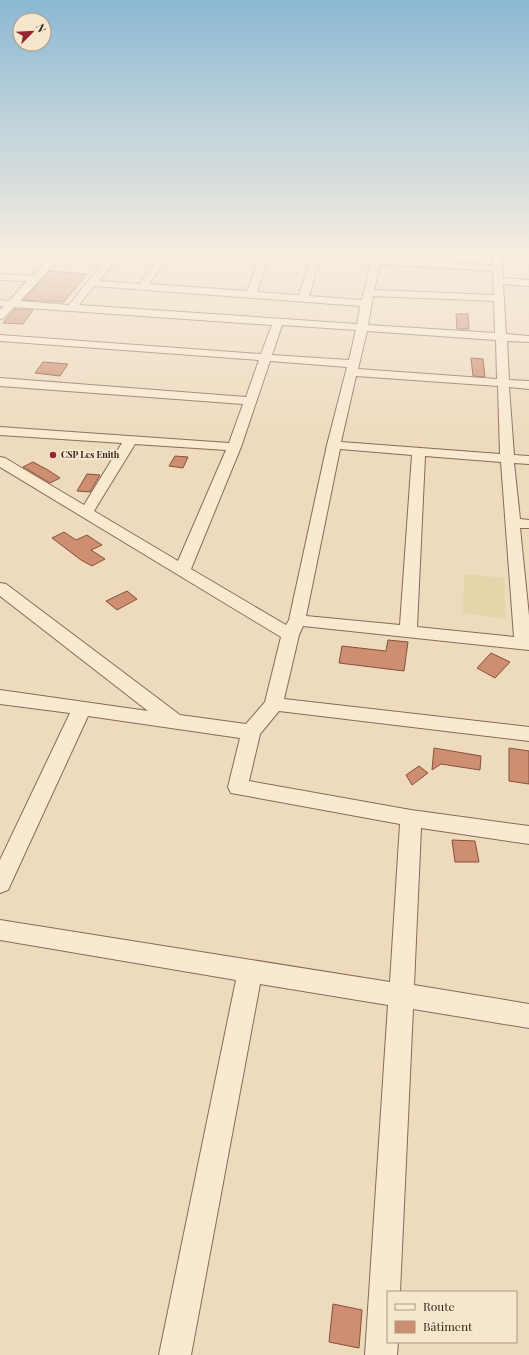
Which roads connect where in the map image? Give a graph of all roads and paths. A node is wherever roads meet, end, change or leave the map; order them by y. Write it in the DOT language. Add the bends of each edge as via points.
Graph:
graph roads {
  1 [pos="223,318"];
  2 [pos="364,318"];
  3 [pos="500,318"];
  4 [pos="278,322"];
  5 [pos="362,328"];
  6 [pos="0,338"];
  7 [pos="501,338"];
  8 [pos="529,339"];
  9 [pos="265,358"];
  10 [pos="352,368"];
  11 [pos="0,382"];
  12 [pos="504,383"];
  13 [pos="529,385"];
  14 [pos="250,401"];
  15 [pos="0,431"];
  16 [pos="131,440"];
  17 [pos="334,445"];
  18 [pos="234,447"];
  19 [pos="419,452"];
  20 [pos="507,458"];
  21 [pos="529,460"];
  22 [pos="0,461"];
  23 [pos="86,513"];
  24 [pos="513,523"];
  25 [pos="529,524"];
  26 [pos="182,571"];
  27 [pos="0,588"];
  28 [pos="297,620"];
  29 [pos="408,631"];
  30 [pos="290,635"];
  31 [pos="526,644"];
  32 [pos="0,697"];
  33 [pos="274,704"];
  34 [pos="82,708"];
  35 [pos="174,721"];
  36 [pos="250,732"];
  37 [pos="529,734"];
  38 [pos="412,818"];
  39 [pos="529,835"];
  40 [pos="0,883"];
  41 [pos="0,930"];
  42 [pos="250,972"];
  43 [pos="401,996"];
  44 [pos="529,1016"];
  45 [pos="175,1355"];
  46 [pos="381,1355"];
  1 -- 4 [label="street"];
  2 -- 5 [label="street"];
  3 -- 7 [label="street"];
  4 -- 5 [label="street"];
  4 -- 9 [label="street"];
  5 -- 7 [label="street"];
  5 -- 10 [label="street"];
  6 -- 9 [label="street"];
  7 -- 8 [label="street"];
  7 -- 12 [label="street"];
  9 -- 10 [label="street"];
  9 -- 14 [label="street"];
  10 -- 12 [label="street"];
  10 -- 17 [label="street"];
  11 -- 14 [label="street"];
  12 -- 13 [label="street"];
  12 -- 20 [label="street"];
  14 -- 18 [label="street"];
  15 -- 16 [label="street"];
  16 -- 18 [label="street"];
  16 -- 23 [label="street"];
  17 -- 19 [label="street"];
  17 -- 28 [label="street"];
  18 -- 26 [label="street"];
  19 -- 20 [label="street"];
  19 -- 29 [label="street"];
  20 -- 21 [label="street"];
  20 -- 24 [label="street"];
  22 -- 23 [label="street"];
  23 -- 26 [label="street"];
  24 -- 25 [label="street"];
  24 -- 31 [label="street"];
  26 -- 30 [label="street"];
  27 -- 35 [label="street"];
  28 -- 29 [label="street"];
  28 -- 30 [label="street"];
  29 -- 31 [label="street"];
  30 -- 33 [label="street"];
  32 -- 34 [label="street"];
  33 -- 36 [label="street"];
  33 -- 37 [label="street"];
  34 -- 35 [label="street"];
  34 -- 40 [label="street"];
  35 -- 36 [label="street"];
  36 -- 38 [label="street" via="238,787"];
  38 -- 39 [label="street"];
  38 -- 43 [label="street"];
  41 -- 42 [label="street"];
  42 -- 43 [label="street"];
  42 -- 45 [label="street"];
  43 -- 44 [label="street"];
  43 -- 46 [label="street"];
}
